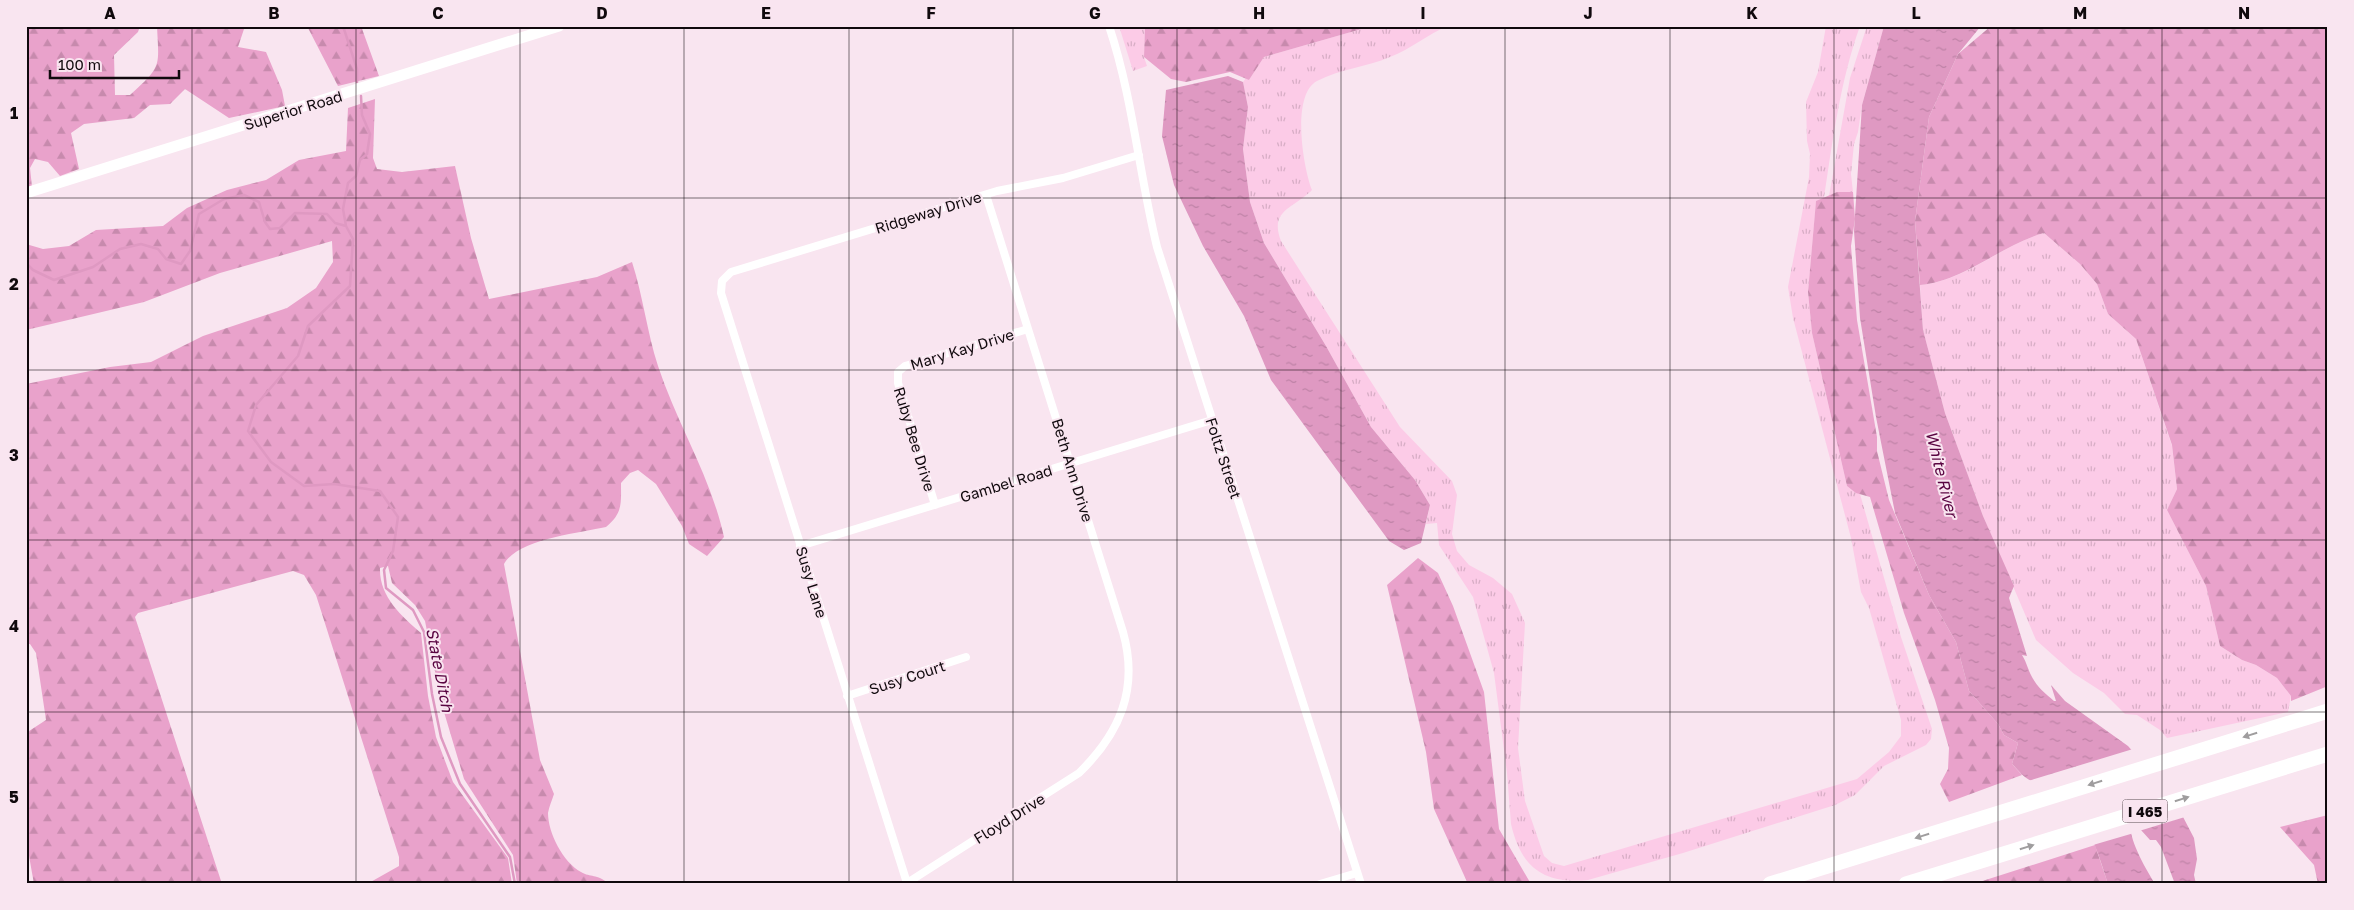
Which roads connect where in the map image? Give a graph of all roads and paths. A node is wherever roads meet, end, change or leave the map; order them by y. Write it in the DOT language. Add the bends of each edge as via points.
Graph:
graph roads {
  1 [pos="560,26"];
  2 [pos="1110,26"];
  3 [pos="1139,155"];
  4 [pos="26,194"];
  5 [pos="986,194"];
  6 [pos="722,281"];
  7 [pos="1028,329"];
  8 [pos="898,372"];
  9 [pos="1212,420"];
  10 [pos="1070,464"];
  11 [pos="935,504"];
  12 [pos="800,546"];
  13 [pos="966,657"];
  14 [pos="847,696"];
  15 [pos="2328,712"];
  16 [pos="1104,746"];
  17 [pos="2328,754"];
  18 [pos="1357,872"];
  19 [pos="906,883"];
  20 [pos="1320,884"];
  21 [pos="1361,884"];
  22 [pos="1770,884"];
  23 [pos="1906,884"];
  1 -- 4 [label="street, Superior Road"];
  2 -- 3 [label="street, Foltz Street" via="1127,90"];
  3 -- 5 [label="street, Ridgeway Drive" via="1063,178"];
  3 -- 9 [label="street, Foltz Street" via="1157,247"];
  5 -- 6 [label="street, Ridgeway Drive" via="731,272"];
  5 -- 7 [label="street, Beth Ann Drive"];
  6 -- 12 [label="street, Susy Lane" via="721,293"];
  7 -- 8 [label="street, Mary Kay Drive" via="905,366"];
  7 -- 10 [label="street, Beth Ann Drive"];
  8 -- 11 [label="street, Ruby Bee Drive" via="898,383"];
  9 -- 10 [label="street, Gambel Road"];
  9 -- 18 [label="street, Foltz Street"];
  10 -- 11 [label="street, Gambel Road"];
  10 -- 16 [label="street, Beth Ann Drive" via="1128,655 1126,699 1115,729"];
  11 -- 12 [label="street, Gambel Road"];
  12 -- 14 [label="street, Susy Lane"];
  13 -- 14 [label="street, Susy Court"];
  14 -- 19 [label="street, Susy Lane"];
  15 -- 22 [label="highway, one-way"];
  16 -- 19 [label="street, Floyd Drive" via="1069,780"];
  23 -- 17 [label="highway, I 465, one-way"];
  18 -- 20 [label="street"];
  18 -- 21 [label="street, Foltz Street"];
}
